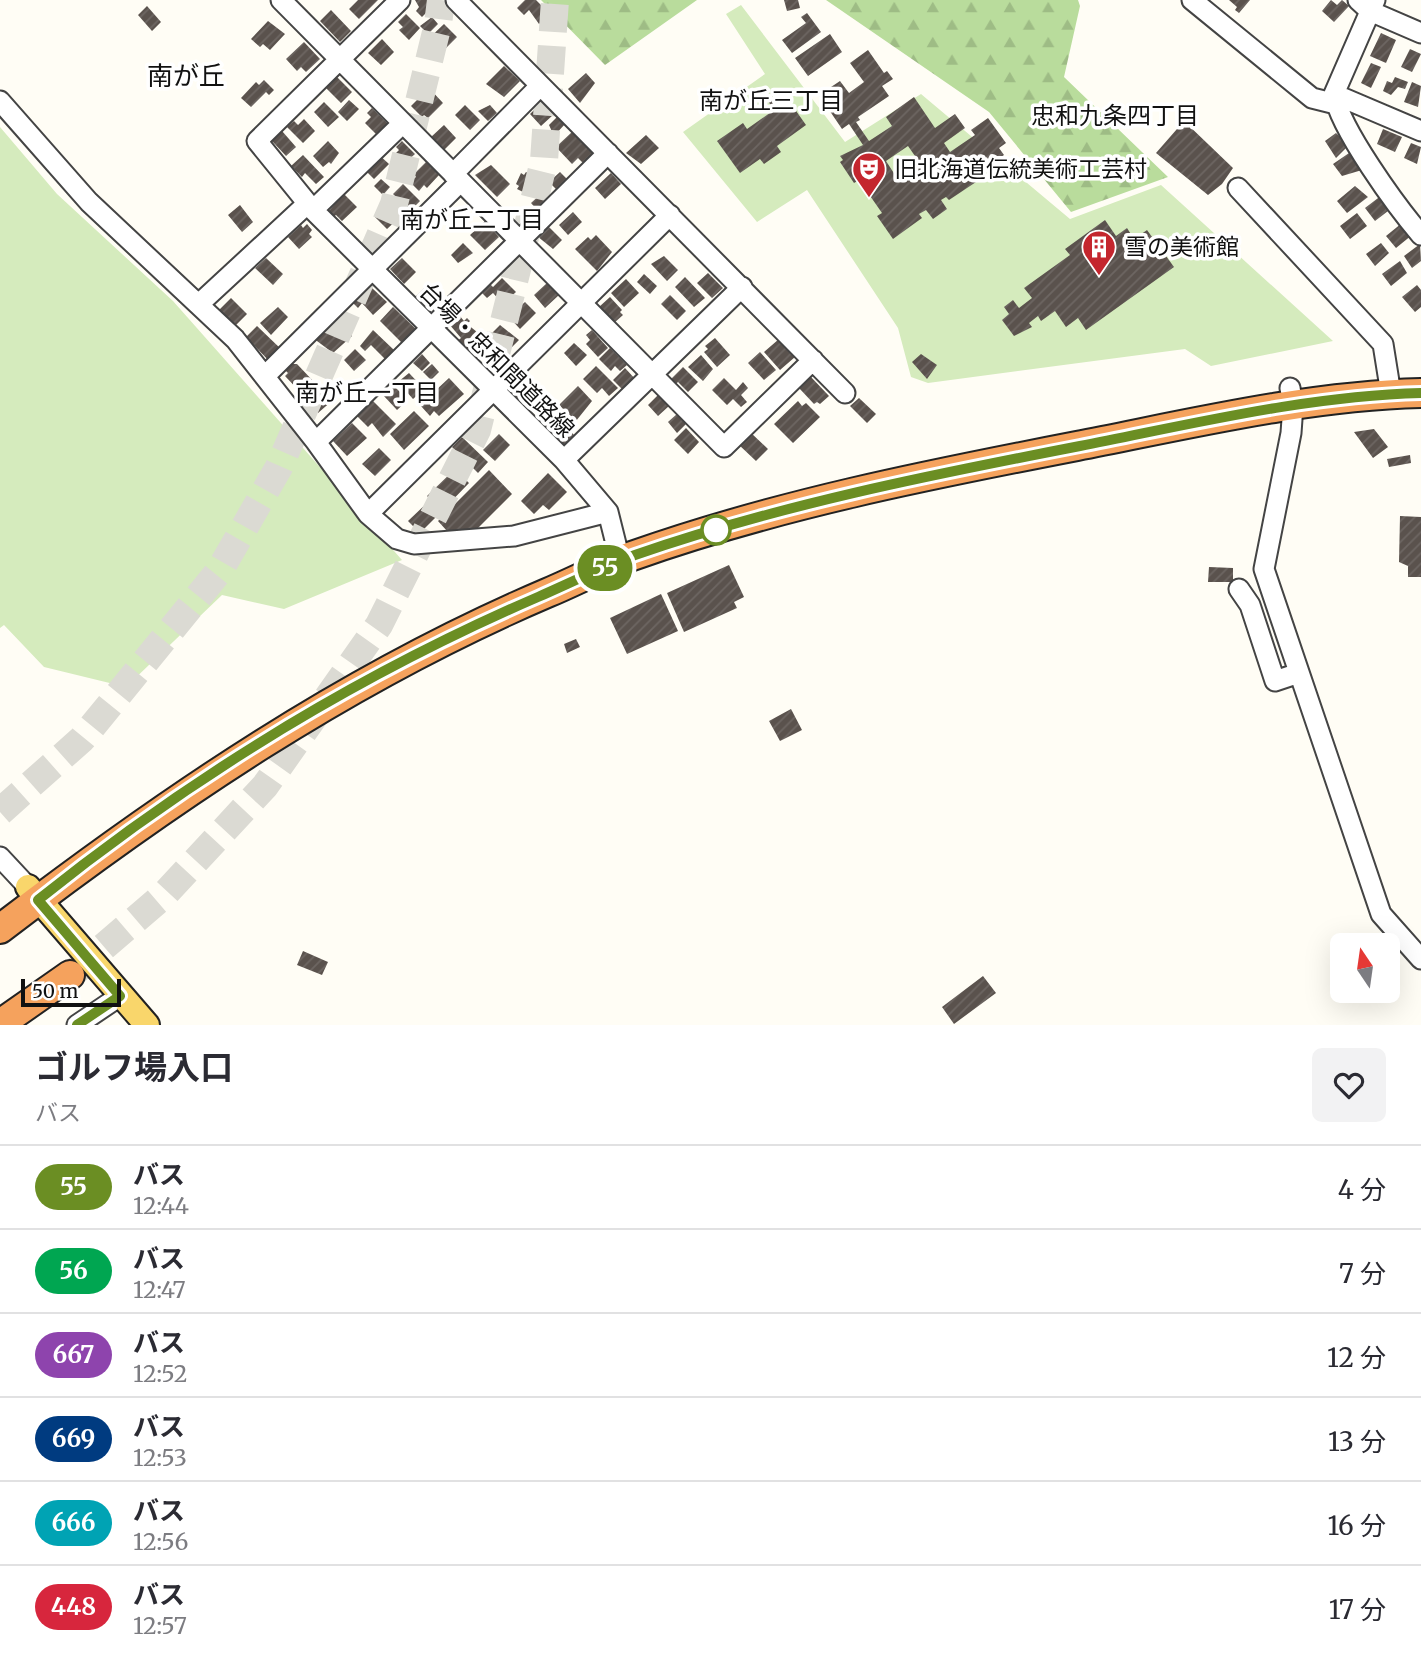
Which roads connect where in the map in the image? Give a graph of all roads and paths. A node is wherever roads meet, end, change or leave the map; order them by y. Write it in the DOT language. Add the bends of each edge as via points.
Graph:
graph roads {
  1 [pos="281,0"];
  2 [pos="400,0"];
  3 [pos="456,0"];
  4 [pos="1192,0"];
  5 [pos="1367,4"];
  6 [pos="1421,33"];
  7 [pos="338,61"];
  8 [pos="540,86"];
  9 [pos="1335,99"];
  10 [pos="0,101"];
  11 [pos="402,124"];
  12 [pos="1421,131"];
  13 [pos="608,153"];
  14 [pos="457,178"];
  15 [pos="1238,188"];
  16 [pos="310,207"];
  17 [pos="670,215"];
  18 [pos="1421,235"];
  19 [pos="518,241"];
  20 [pos="372,269"];
  21 [pos="741,287"];
  22 [pos="200,304"];
  23 [pos="580,304"];
  24 [pos="431,330"];
  25 [pos="813,360"];
  26 [pos="652,374"];
  27 [pos="1421,374"];
  28 [pos="265,376"];
  29 [pos="1390,384"];
  30 [pos="491,391"];
  31 [pos="845,393"];
  32 [pos="1421,393"];
  33 [pos="1292,397"];
  34 [pos="316,442"];
  35 [pos="564,460"];
  36 [pos="608,512"];
  37 [pos="368,514"];
  38 [pos="618,553"];
  39 [pos="1239,589"];
  40 [pos="1299,673"];
  41 [pos="0,857"];
  42 [pos="33,893"];
  43 [pos="0,909"];
  44 [pos="0,929"];
  45 [pos="1421,959"];
  46 [pos="70,975"];
  47 [pos="120,996"];
  48 [pos="0,1024"];
  49 [pos="78,1025"];
  50 [pos="147,1025"];
  1 -- 7 [label="street"];
  2 -- 7 [label="street"];
  3 -- 8 [label="street"];
  4 -- 9 [label="street" via="1312,98"];
  5 -- 6 [label="street"];
  5 -- 9 [label="street"];
  7 -- 11 [label="street"];
  7 -- 16 [label="street, 台場・忠和間道路線" via="257,141"];
  8 -- 13 [label="street"];
  8 -- 14 [label="street"];
  9 -- 12 [label="street"];
  9 -- 18 [label="street" via="1363,152"];
  10 -- 22 [label="street" via="89,202"];
  11 -- 14 [label="street"];
  11 -- 16 [label="street"];
  13 -- 17 [label="street"];
  13 -- 19 [label="street"];
  14 -- 19 [label="street"];
  14 -- 20 [label="street"];
  15 -- 29 [label="street" via="1383,344"];
  16 -- 20 [label="street, 台場・忠和間道路線"];
  16 -- 22 [label="street"];
  17 -- 21 [label="street"];
  17 -- 23 [label="street"];
  19 -- 23 [label="street"];
  19 -- 24 [label="street"];
  20 -- 24 [label="street, 台場・忠和間道路線"];
  20 -- 28 [label="street"];
  21 -- 25 [label="street"];
  21 -- 26 [label="street"];
  22 -- 28 [label="street"];
  23 -- 26 [label="street"];
  23 -- 30 [label="street"];
  24 -- 30 [label="street, 台場・忠和間道路線"];
  24 -- 34 [label="street"];
  25 -- 26 [label="street" via="724,447"];
  25 -- 31 [label="street"];
  26 -- 35 [label="street"];
  27 -- 29 [label="highway"];
  28 -- 34 [label="street"];
  29 -- 32 [label="highway"];
  29 -- 33 [label="highway"];
  30 -- 35 [label="street, 台場・忠和間道路線"];
  30 -- 37 [label="street"];
  33 -- 38 [label="highway" via="908,462 710,512"];
  33 -- 40 [label="street" via="1291,433 1264,569"];
  34 -- 37 [label="street"];
  35 -- 36 [label="street, 台場・忠和間道路線"];
  36 -- 37 [label="street" via="514,536 414,544 397,539"];
  36 -- 38 [label="street, 台場・忠和間道路線"];
  38 -- 42 [label="highway" via="487,600 276,712 171,782"];
  39 -- 40 [label="street" via="1250,605 1275,681"];
  40 -- 45 [label="street" via="1381,914"];
  41 -- 42 [label="street"];
  42 -- 43 [label="highway"];
  42 -- 44 [label="highway"];
  42 -- 47 [label="main road"];
  46 -- 48 [label="highway"];
  47 -- 49 [label="street"];
  47 -- 50 [label="main road"];
}
